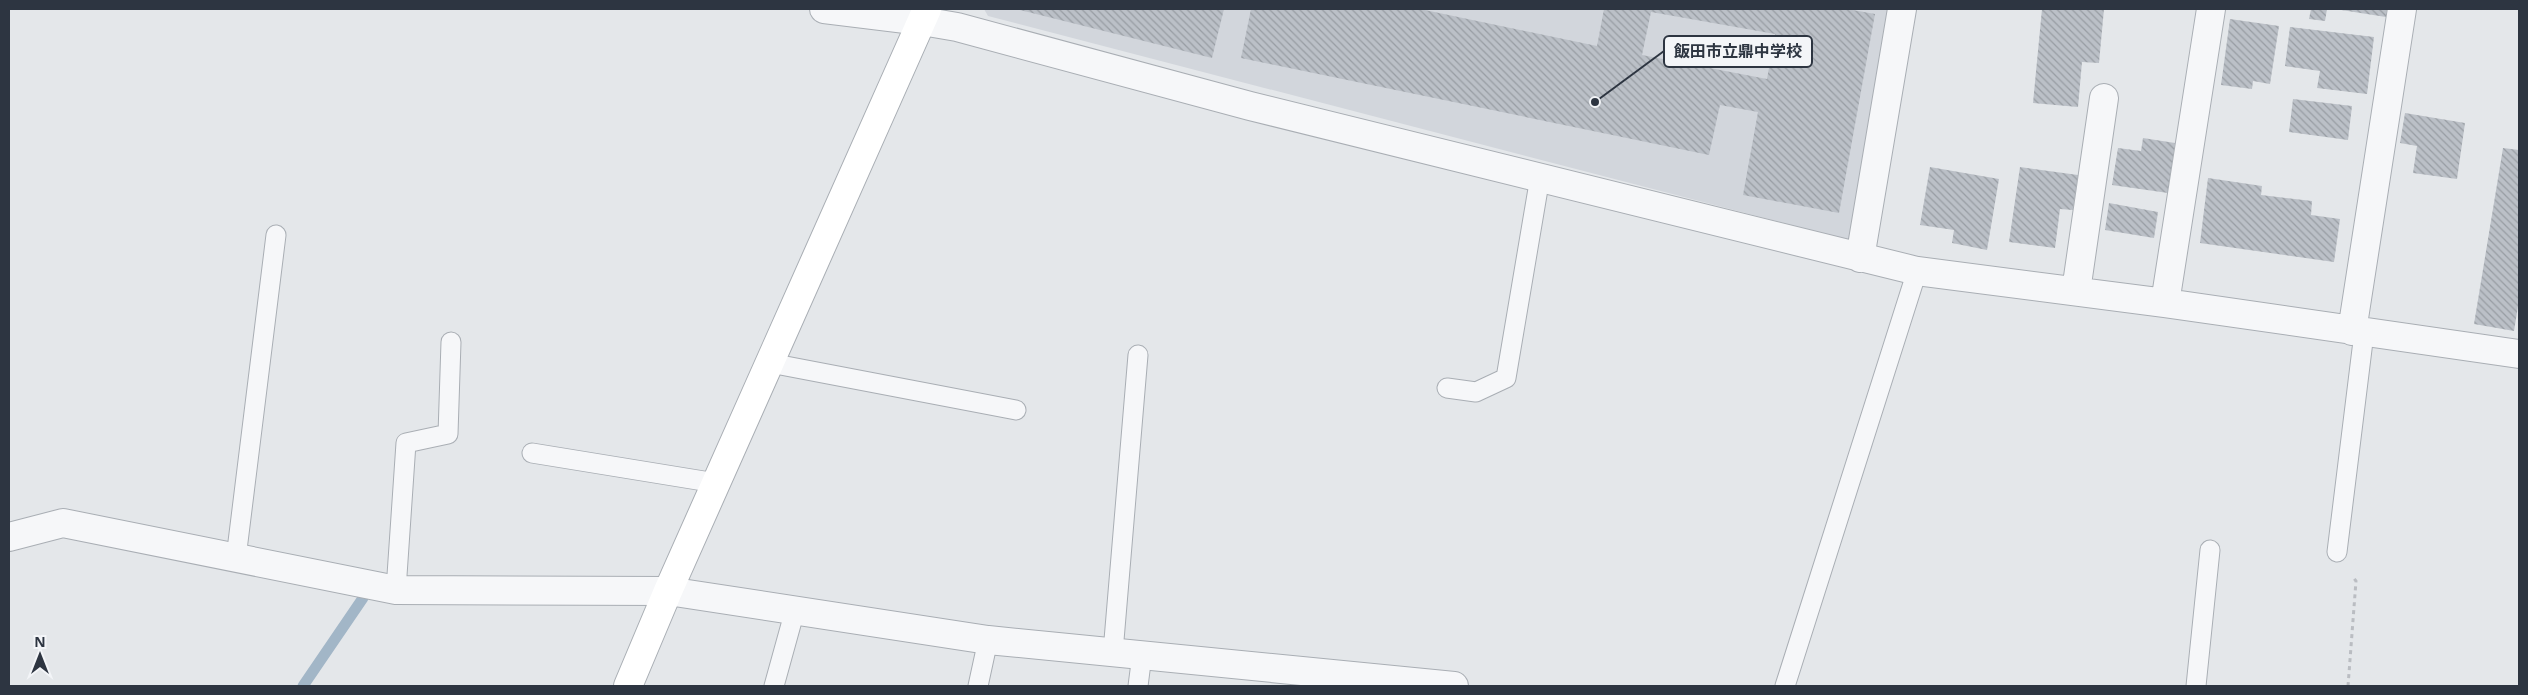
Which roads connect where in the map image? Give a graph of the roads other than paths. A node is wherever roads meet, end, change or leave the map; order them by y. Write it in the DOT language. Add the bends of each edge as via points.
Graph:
graph roads {
  1 [pos="824,9"];
  2 [pos="1902,9"];
  3 [pos="2211,9"];
  4 [pos="2402,9"];
  5 [pos="925,15"];
  6 [pos="2104,98"];
  7 [pos="1540,177"];
  8 [pos="276,235"];
  9 [pos="1860,258"];
  10 [pos="1917,271"];
  11 [pos="2076,291"];
  12 [pos="2165,303"];
  13 [pos="2358,332"];
  14 [pos="451,342"];
  15 [pos="2519,354"];
  16 [pos="1138,356"];
  17 [pos="770,363"];
  18 [pos="1447,388"];
  19 [pos="1016,410"];
  20 [pos="532,453"];
  21 [pos="716,482"];
  22 [pos="9,538"];
  23 [pos="2210,550"];
  24 [pos="2337,552"];
  25 [pos="236,558"];
  26 [pos="396,590"];
  27 [pos="668,591"];
  28 [pos="795,610"];
  29 [pos="988,640"];
  30 [pos="1113,652"];
  31 [pos="1142,655"];
  32 [pos="1387,683"];
  33 [pos="628,686"];
  34 [pos="774,686"];
  35 [pos="978,686"];
  36 [pos="1138,686"];
  37 [pos="1454,686"];
  38 [pos="1785,686"];
  39 [pos="2196,686"];
  1 -- 5 [label="street"];
  2 -- 9 [label="street"];
  3 -- 12 [label="street"];
  4 -- 13 [label="street"];
  5 -- 7 [label="street" via="956,28 1250,106"];
  5 -- 17 [label="street"];
  6 -- 11 [label="street"];
  7 -- 9 [label="street"];
  7 -- 18 [label="lane" via="1506,378 1476,392"];
  8 -- 25 [label="lane"];
  9 -- 10 [label="street"];
  10 -- 11 [label="street"];
  10 -- 38 [label="lane"];
  11 -- 12 [label="street"];
  12 -- 13 [label="street"];
  13 -- 15 [label="street"];
  13 -- 24 [label="lane"];
  14 -- 26 [label="lane" via="448,434 406,443"];
  16 -- 30 [label="lane"];
  17 -- 19 [label="lane"];
  17 -- 21 [label="street"];
  20 -- 21 [label="lane"];
  21 -- 27 [label="street"];
  22 -- 25 [label="street" via="63,523"];
  23 -- 39 [label="lane"];
  25 -- 26 [label="street"];
  26 -- 27 [label="street"];
  27 -- 28 [label="street"];
  27 -- 33 [label="street"];
  28 -- 29 [label="street"];
  28 -- 34 [label="lane"];
  29 -- 30 [label="street"];
  29 -- 35 [label="lane"];
  30 -- 31 [label="street"];
  31 -- 32 [label="street"];
  31 -- 36 [label="lane"];
  32 -- 37 [label="street"];
}
